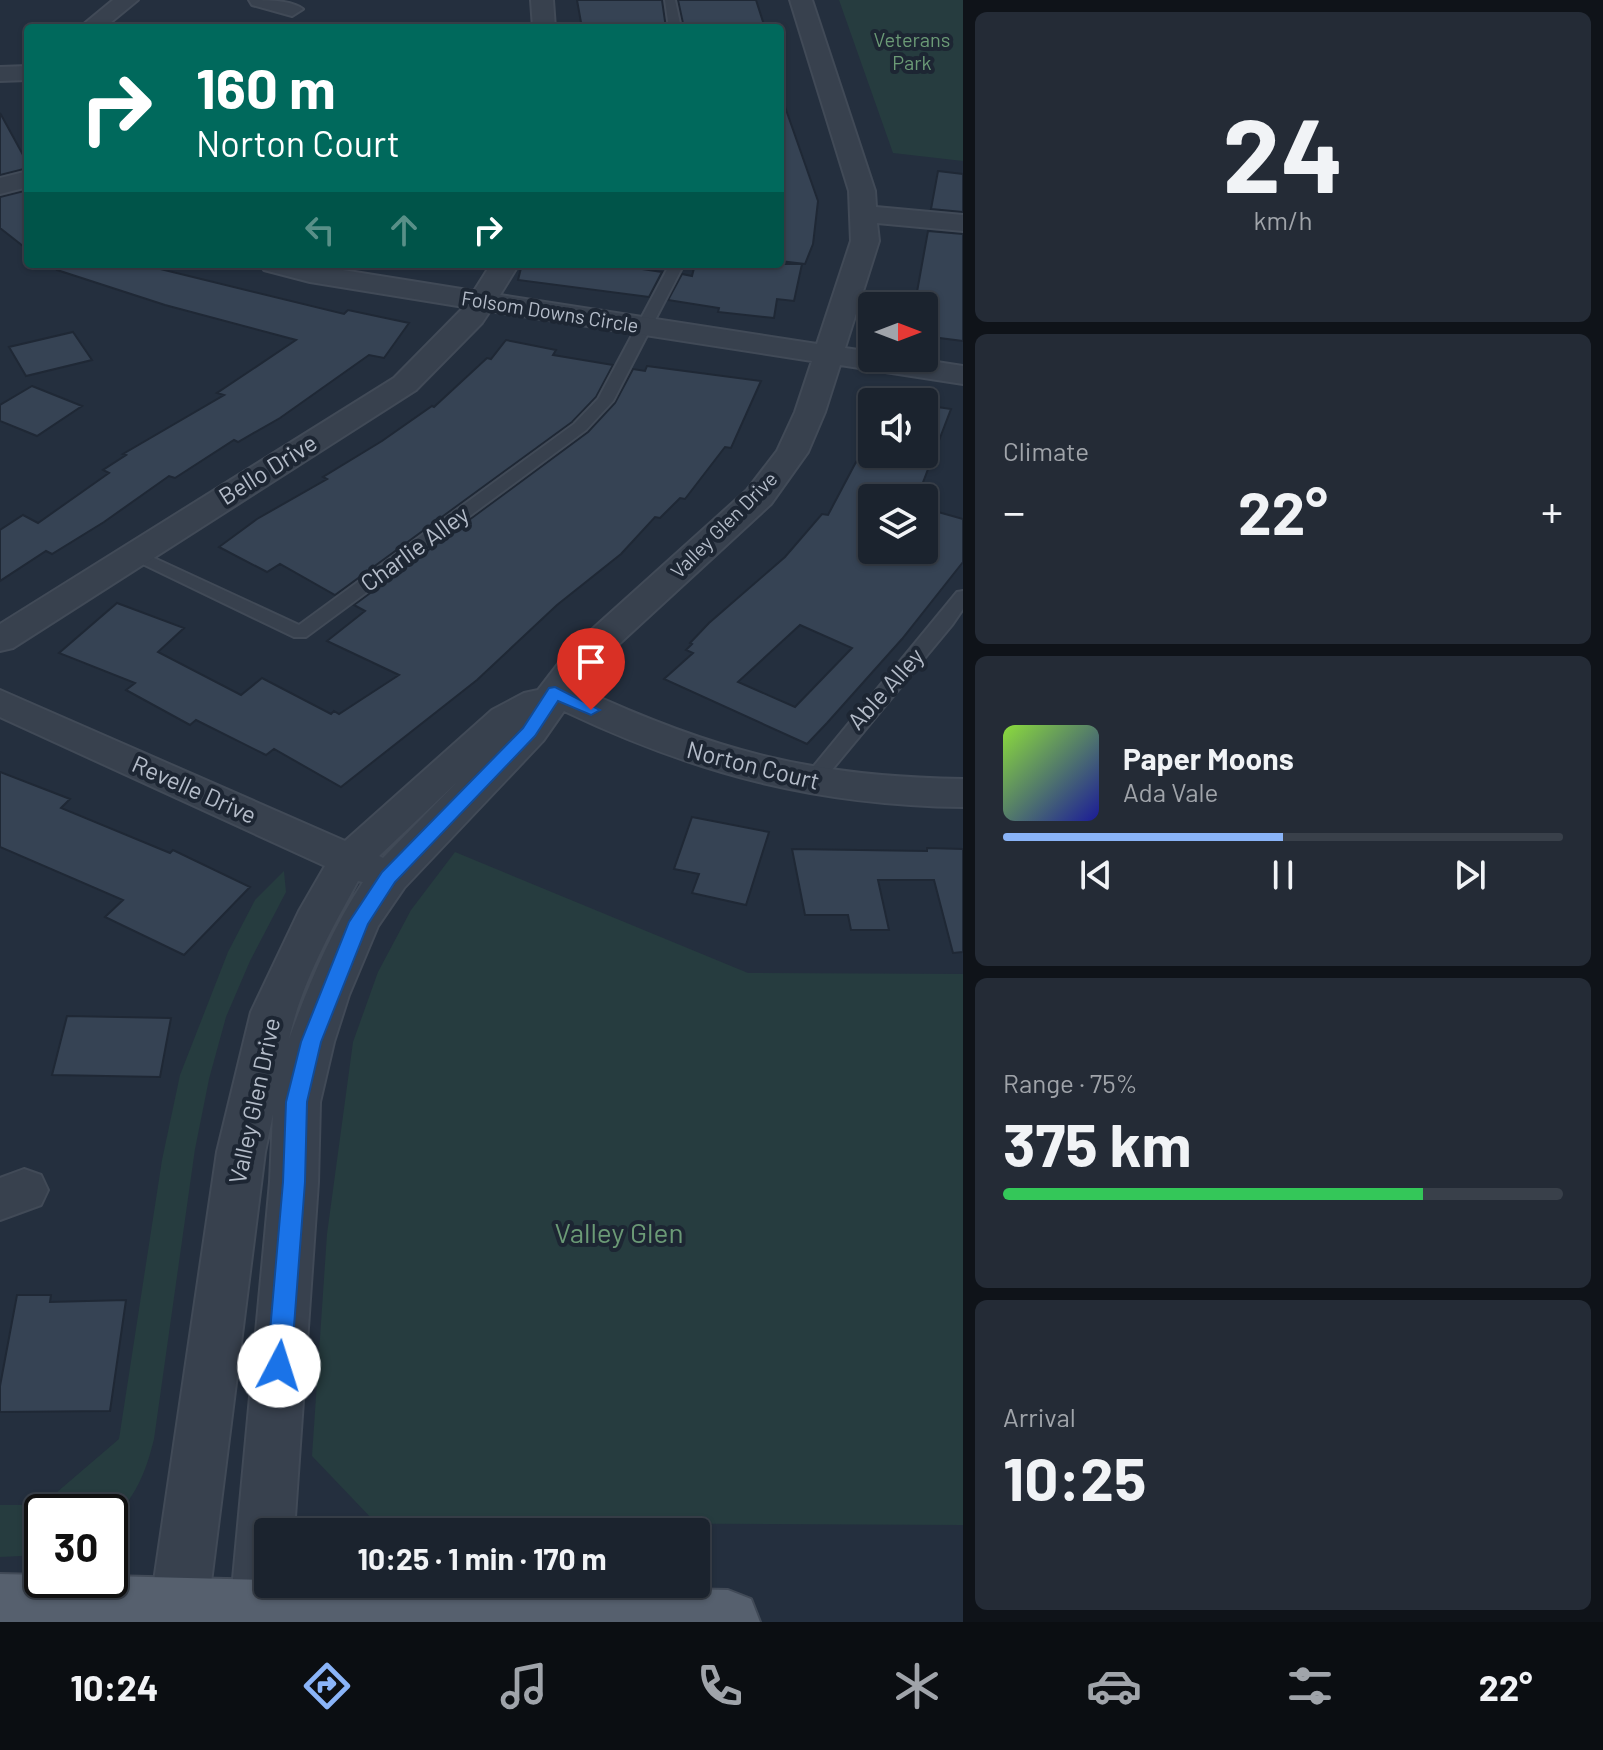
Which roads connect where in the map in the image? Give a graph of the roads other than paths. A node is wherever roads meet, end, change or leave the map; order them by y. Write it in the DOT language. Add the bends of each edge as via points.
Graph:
graph roads {
  1 [pos="127,0"];
  2 [pos="260,0"];
  3 [pos="542,0"];
  4 [pos="670,0"];
  5 [pos="801,0"];
  6 [pos="292,9"];
  7 [pos="95,24"];
  8 [pos="544,24"];
  9 [pos="674,24"];
  10 [pos="24,73"];
  11 [pos="0,74"];
  12 [pos="24,180"];
  13 [pos="0,186"];
  14 [pos="863,214"];
  15 [pos="963,223"];
  16 [pos="288,268"];
  17 [pos="502,268"];
  18 [pos="675,268"];
  19 [pos="481,301"];
  20 [pos="646,326"];
  21 [pos="828,355"];
  22 [pos="963,375"];
  23 [pos="133,555"];
  24 [pos="963,596"];
  25 [pos="0,640"];
  26 [pos="555,692"];
  27 [pos="0,702"];
  28 [pos="809,784"];
  29 [pos="963,793"];
  30 [pos="369,869"];
  31 [pos="0,1606"];
  32 [pos="177,1616"];
  33 [pos="258,1617"];
  34 [pos="728,1622"];
  1 -- 7 [label="street"];
  2 -- 6 [label="street"];
  3 -- 8 [label="street"];
  4 -- 9 [label="lane"];
  5 -- 14 [label="street, Valley Glen Drive" via="862,191"];
  10 -- 11 [label="street"];
  12 -- 13 [label="street"];
  14 -- 15 [label="street"];
  14 -- 21 [label="street, Valley Glen Drive" via="865,241"];
  16 -- 19 [label="street, Folsom Downs Circle"];
  17 -- 19 [label="street, Bello Drive"];
  18 -- 20 [label="lane"];
  19 -- 20 [label="street, Folsom Downs Circle"];
  19 -- 23 [label="street, Bello Drive" via="472,317 405,384"];
  20 -- 21 [label="street, Folsom Downs Circle"];
  20 -- 23 [label="lane, Charlie Alley" via="605,401 580,427 300,633"];
  21 -- 22 [label="street, Folsom Downs Circle"];
  21 -- 26 [label="street, Valley Glen Drive" via="803,432 759,497 581,659"];
  23 -- 25 [label="street, Bello Drive"];
  24 -- 28 [label="lane, Able Alley"];
  26 -- 28 [label="street, Norton Court" via="656,740"];
  26 -- 30 [label="street, Valley Glen Drive" via="529,732"];
  27 -- 30 [label="street, Revelle Drive"];
  28 -- 29 [label="street, Norton Court" via="911,794"];
  30 -- 32 [label="street, Valley Glen Drive" via="320,911 273,1012 256,1074"];
  30 -- 33 [label="street, Valley Glen Drive" via="359,922 327,995 297,1102"];
  31 -- 32 [label="main road"];
  32 -- 33 [label="main road"];
  33 -- 34 [label="main road"];
}
